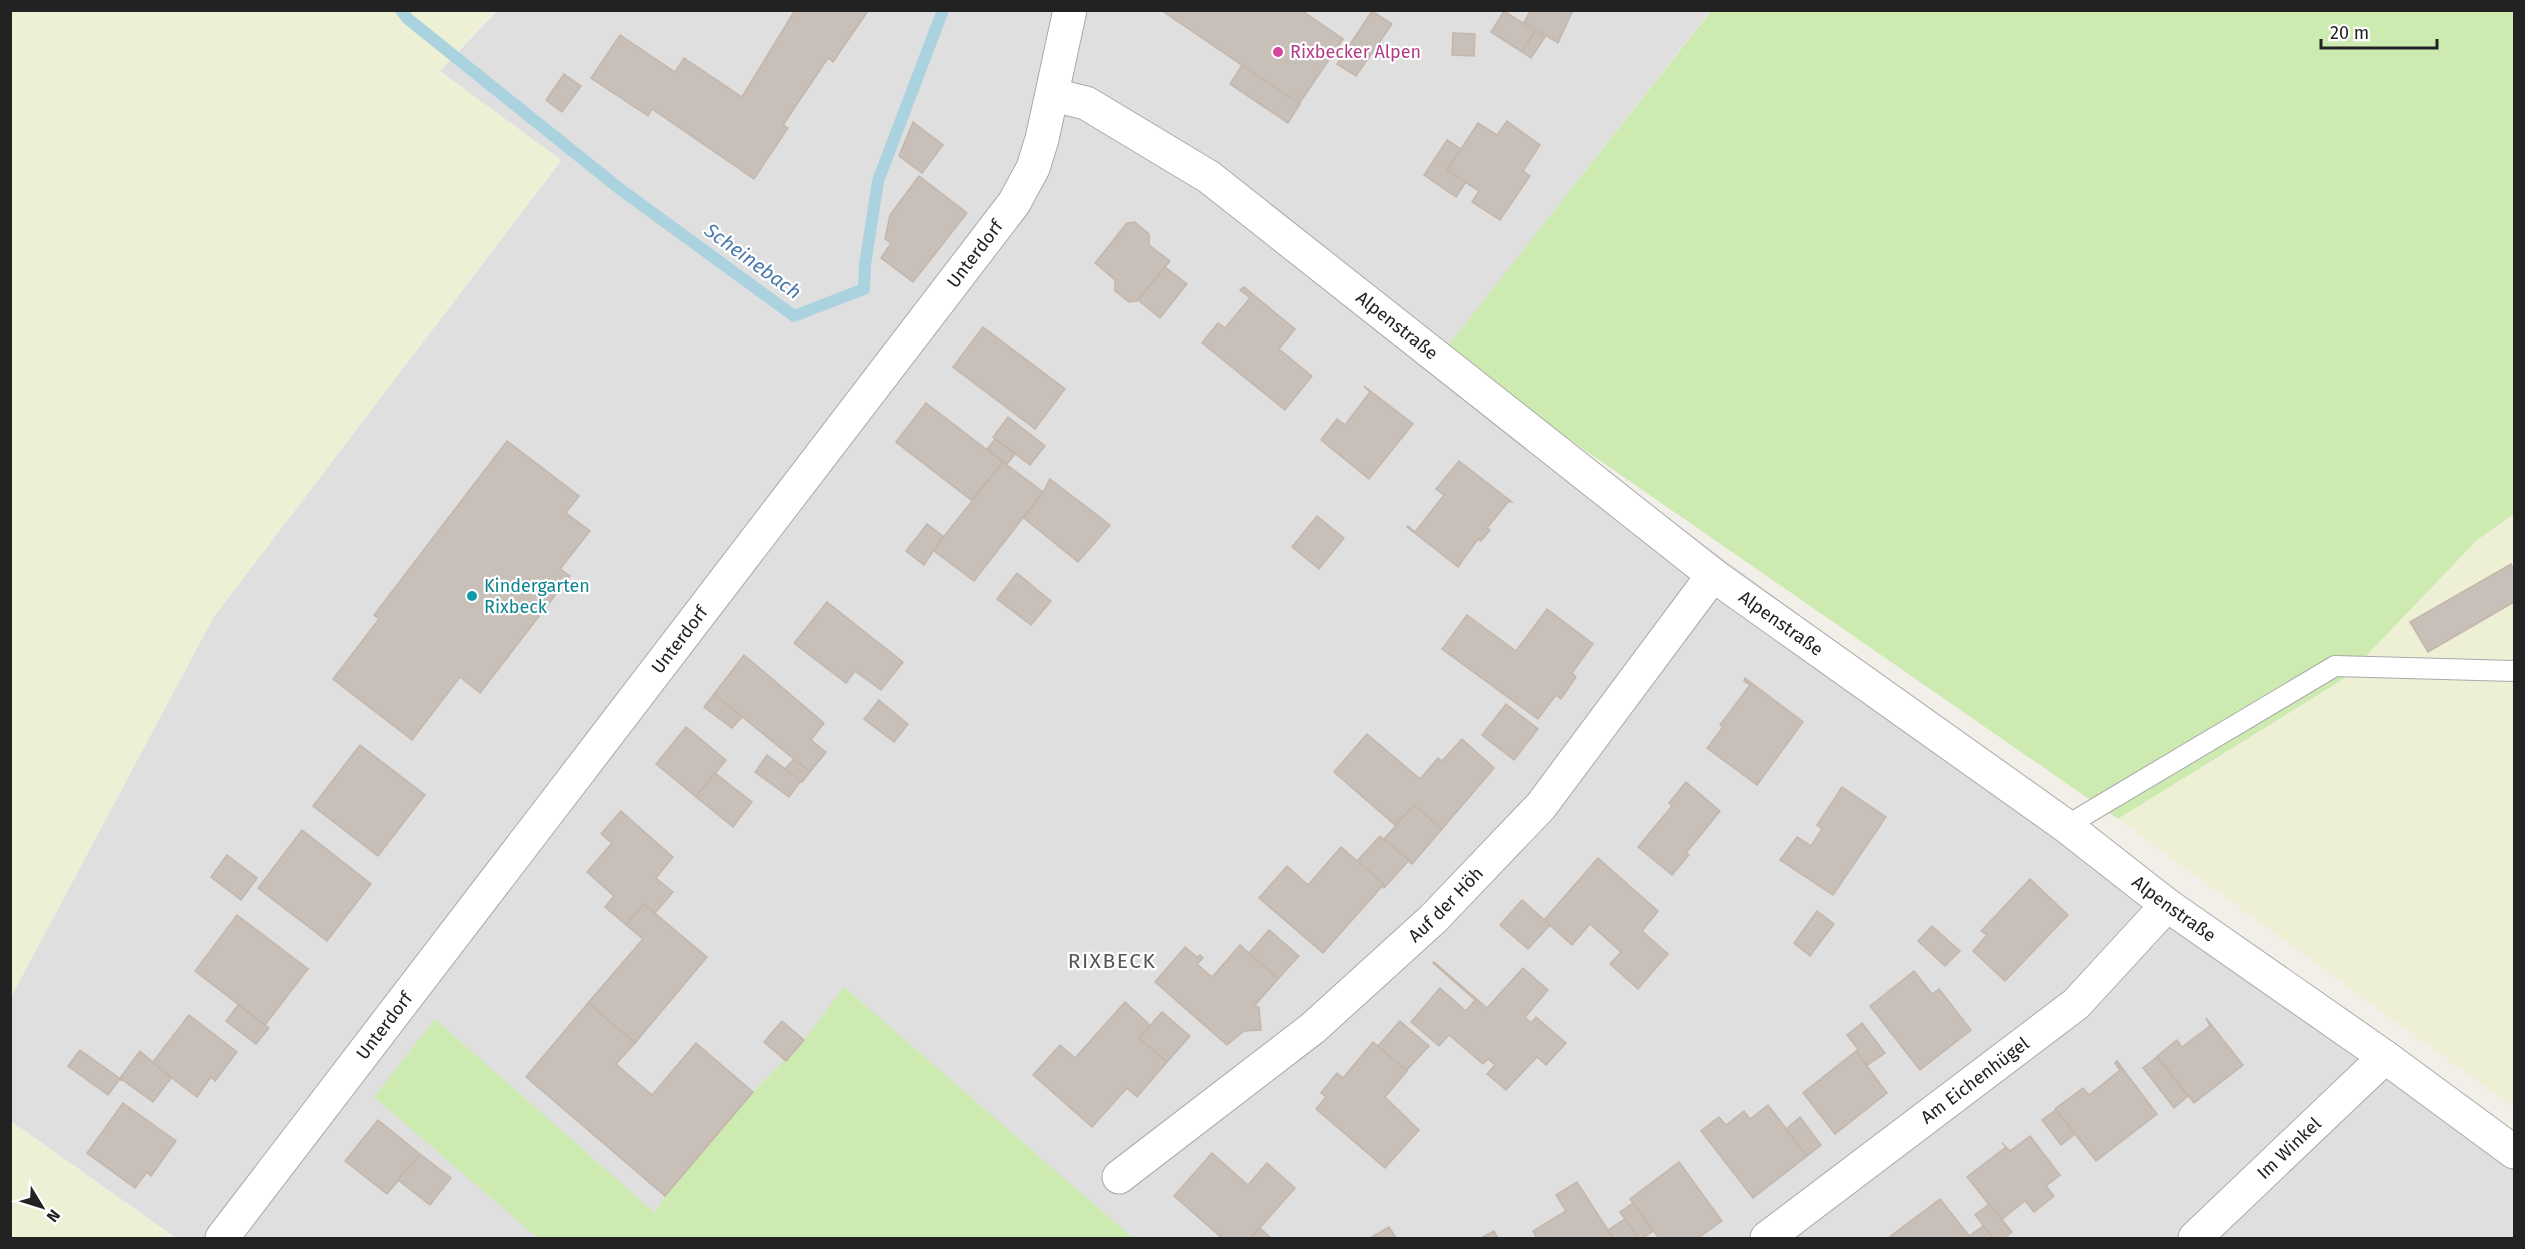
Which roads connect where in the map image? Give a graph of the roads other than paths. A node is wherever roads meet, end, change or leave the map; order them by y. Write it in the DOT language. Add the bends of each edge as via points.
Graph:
graph roads {
  1 [pos="1070,10"];
  2 [pos="1053,95"];
  3 [pos="1713,575"];
  4 [pos="2514,671"];
  5 [pos="2066,826"];
  6 [pos="2167,905"];
  7 [pos="2385,1057"];
  8 [pos="2514,1152"];
  9 [pos="1119,1177"];
  10 [pos="222,1239"];
  11 [pos="1767,1239"];
  12 [pos="2195,1239"];
  1 -- 2 [label="street, Unterdorf"];
  2 -- 3 [label="street, Alpenstraße" via="1086,103 1209,177"];
  2 -- 10 [label="street, Unterdorf" via="1033,168 1014,203"];
  3 -- 5 [label="street, Alpenstraße"];
  3 -- 9 [label="street, Auf der Höh" via="1541,806 1433,920 1313,1028"];
  4 -- 5 [label="lane" via="2335,666"];
  5 -- 6 [label="street, Alpenstraße"];
  6 -- 7 [label="street, Alpenstraße"];
  6 -- 11 [label="street, Am Eichenhügel" via="2076,1004"];
  7 -- 8 [label="street, Alpenstraße"];
  7 -- 12 [label="street, Im Winkel"];
}
